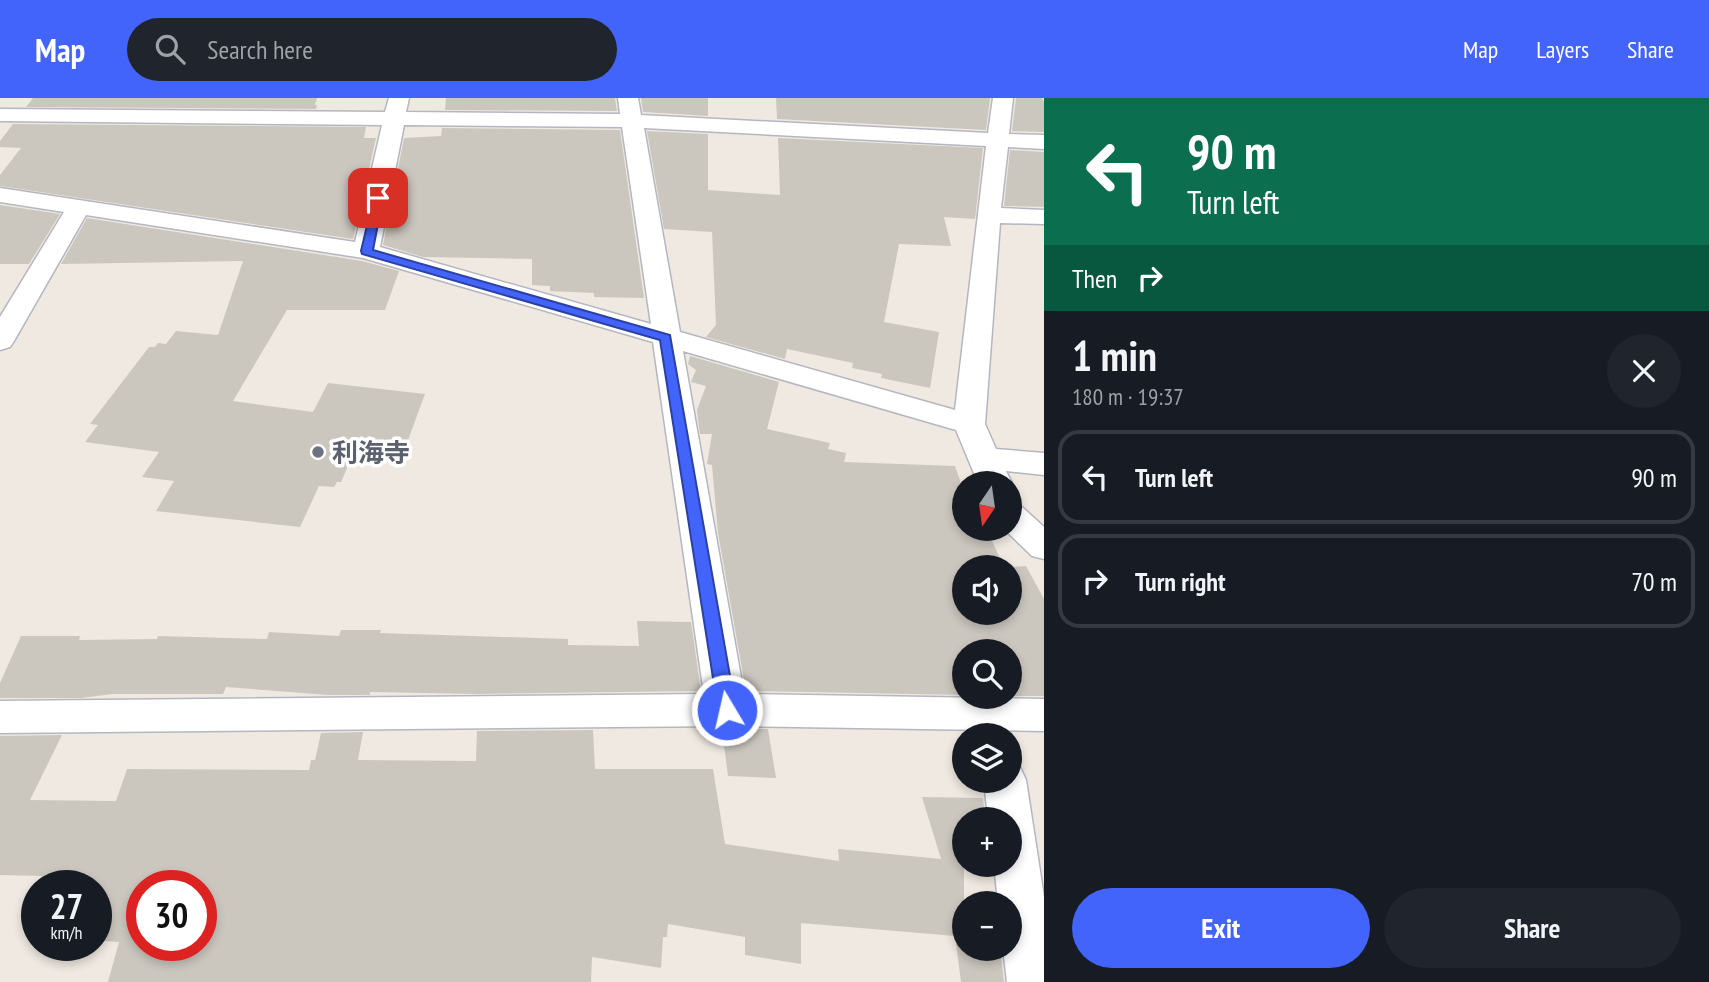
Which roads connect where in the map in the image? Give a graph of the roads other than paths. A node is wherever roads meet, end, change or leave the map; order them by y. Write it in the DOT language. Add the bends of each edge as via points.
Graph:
graph roads {
  1 [pos="10,98"];
  2 [pos="1003,98"];
  3 [pos="0,107"];
  4 [pos="397,108"];
  5 [pos="629,109"];
  6 [pos="0,116"];
  7 [pos="997,140"];
  8 [pos="1044,142"];
  9 [pos="0,195"];
  10 [pos="79,207"];
  11 [pos="988,215"];
  12 [pos="1044,218"];
  13 [pos="366,251"];
  14 [pos="666,338"];
  15 [pos="0,341"];
  16 [pos="969,424"];
  17 [pos="1044,464"];
  18 [pos="990,470"];
  19 [pos="1022,526"];
  20 [pos="1044,547"];
  21 [pos="727,710"];
  22 [pos="1044,715"];
  23 [pos="0,717"];
  24 [pos="978,723"];
  25 [pos="1002,723"];
  26 [pos="1007,793"];
  27 [pos="1032,982"];
  1 -- 3 [label="street"];
  2 -- 7 [label="street"];
  4 -- 5 [label="street"];
  4 -- 6 [label="street"];
  4 -- 13 [label="street"];
  5 -- 7 [label="street"];
  5 -- 14 [label="street"];
  7 -- 8 [label="street"];
  7 -- 11 [label="street"];
  9 -- 10 [label="street"];
  10 -- 13 [label="street"];
  10 -- 15 [label="street"];
  11 -- 12 [label="street"];
  11 -- 16 [label="street"];
  13 -- 14 [label="street"];
  14 -- 16 [label="street"];
  14 -- 21 [label="street"];
  16 -- 18 [label="street"];
  17 -- 18 [label="street"];
  19 -- 20 [label="street"];
  21 -- 23 [label="street"];
  21 -- 24 [label="street"];
  22 -- 25 [label="street"];
  26 -- 27 [label="street"];
}
